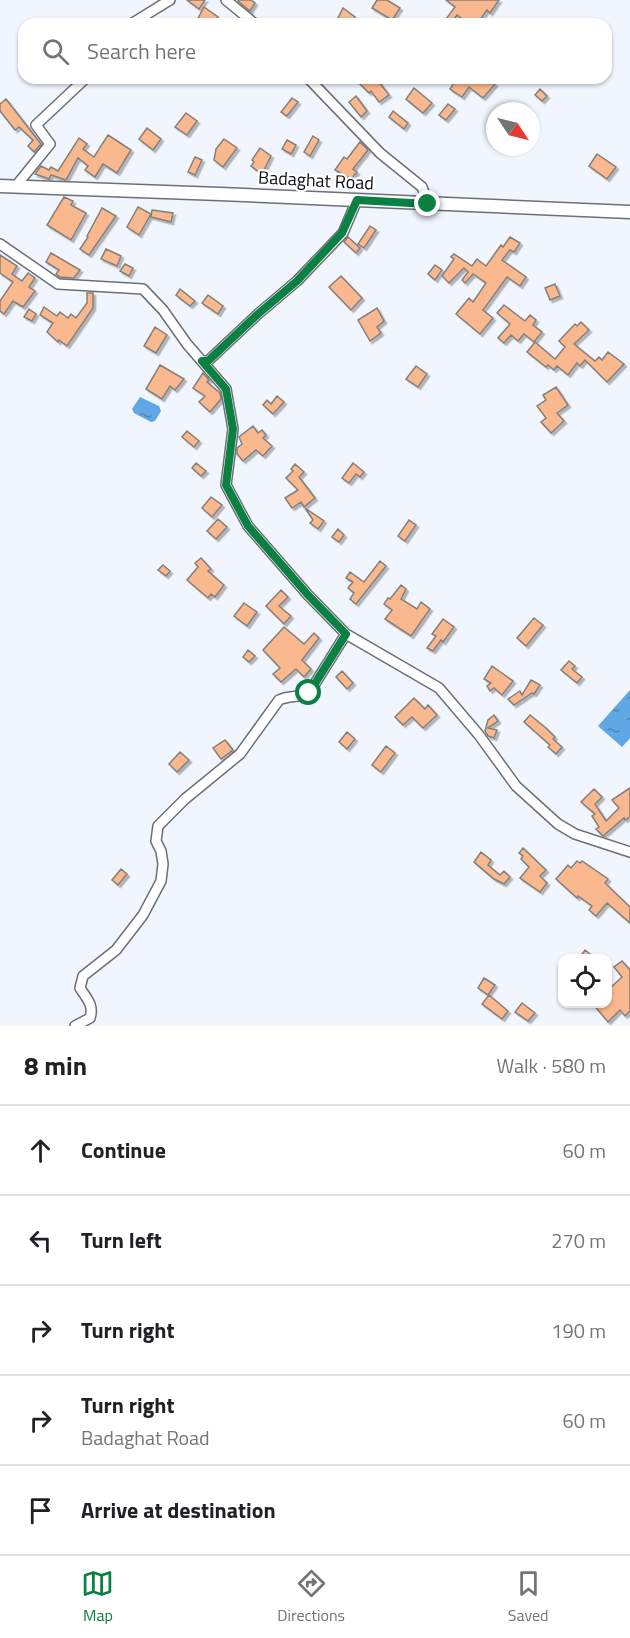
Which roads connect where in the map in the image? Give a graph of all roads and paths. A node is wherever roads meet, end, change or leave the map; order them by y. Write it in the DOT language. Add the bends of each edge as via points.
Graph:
graph roads {
  1 [pos="170,0"];
  2 [pos="226,0"];
  3 [pos="141,18"];
  4 [pos="248,18"];
  5 [pos="80,84"];
  6 [pos="314,84"];
  7 [pos="0,186"];
  8 [pos="15,187"];
  9 [pos="357,200"];
  10 [pos="428,204"];
  11 [pos="630,212"];
  12 [pos="0,244"];
  13 [pos="202,361"];
  14 [pos="346,634"];
  15 [pos="630,852"];
  16 [pos="75,1026"];
  1 -- 3 [label="street"];
  2 -- 4 [label="street"];
  5 -- 8 [label="street" via="36,125 50,144"];
  6 -- 10 [label="street" via="380,153 423,187"];
  7 -- 8 [label="main road, Badaghat Road"];
  8 -- 9 [label="main road, Badaghat Road"];
  9 -- 10 [label="main road, Badaghat Road"];
  9 -- 13 [label="street" via="342,233 297,281 208,361"];
  10 -- 11 [label="main road, Badaghat Road"];
  12 -- 13 [label="street" via="58,284 143,289"];
  13 -- 14 [label="street" via="226,389 233,429 226,485 248,526"];
  14 -- 15 [label="street" via="439,688 516,786 558,824 575,834"];
  14 -- 16 [label="street" via="309,693 279,700 240,754 158,826 156,841 163,864 160,881 143,915 116,950 83,976 80,988 93,1010 90,1018"];
}
